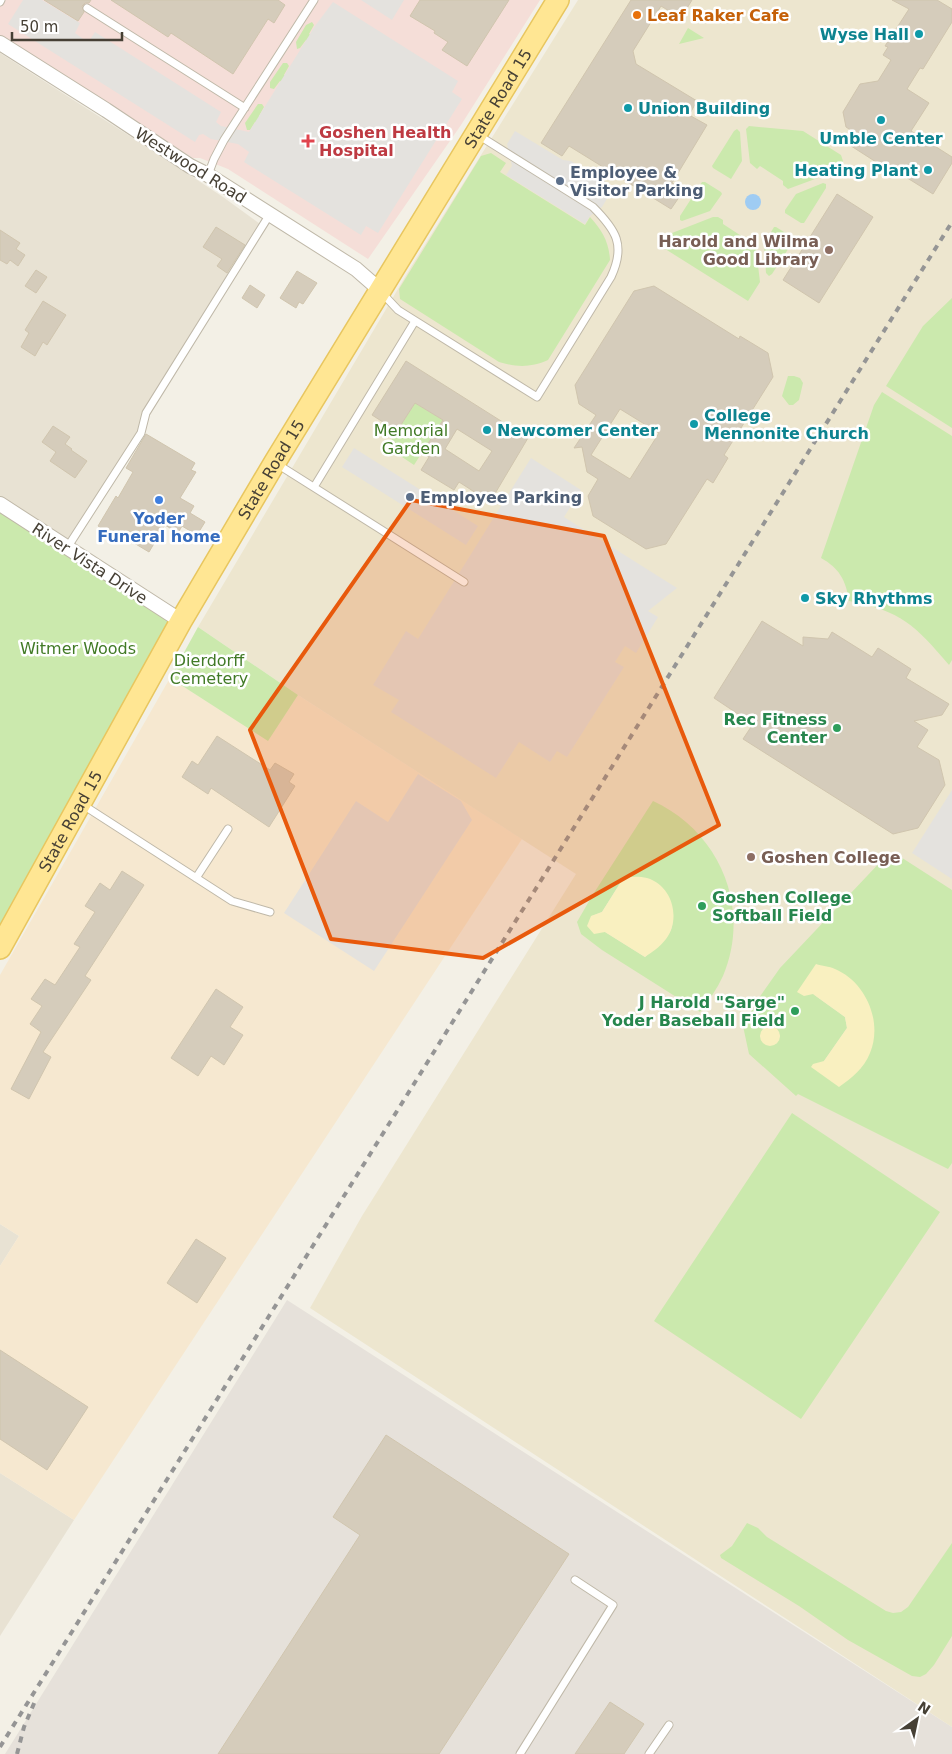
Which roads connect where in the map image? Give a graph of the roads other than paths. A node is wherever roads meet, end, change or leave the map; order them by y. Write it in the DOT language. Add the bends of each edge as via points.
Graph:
graph roads {
  1 [pos="314,0"];
  2 [pos="558,0"];
  3 [pos="86,8"];
  4 [pos="0,43"];
  5 [pos="244,108"];
  6 [pos="476,133"];
  7 [pos="208,175"];
  8 [pos="270,214"];
  9 [pos="380,290"];
  10 [pos="415,321"];
  11 [pos="275,462"];
  12 [pos="314,487"];
  13 [pos="0,504"];
  14 [pos="67,548"];
  15 [pos="464,582"];
  16 [pos="181,621"];
  17 [pos="80,803"];
  18 [pos="228,829"];
  19 [pos="196,878"];
  20 [pos="270,912"];
  21 [pos="0,948"];
  22 [pos="575,1580"];
  23 [pos="669,1725"];
  24 [pos="520,1754"];
  25 [pos="649,1754"];
  1 -- 5 [label="lane"];
  2 -- 6 [label="main road, State Road 15"];
  3 -- 5 [label="lane"];
  4 -- 7 [label="street, Westwood Road"];
  5 -- 7 [label="lane"];
  6 -- 9 [label="main road, State Road 15"];
  6 -- 10 [label="lane" via="593,207 613,231 620,247 618,263 537,397"];
  7 -- 8 [label="street, Westwood Road"];
  8 -- 9 [label="street, Westwood Road" via="356,269"];
  8 -- 14 [label="lane" via="146,413 141,433"];
  9 -- 10 [label="lane" via="398,310"];
  9 -- 11 [label="main road, State Road 15"];
  10 -- 12 [label="lane"];
  11 -- 12 [label="lane"];
  11 -- 16 [label="main road, State Road 15"];
  12 -- 15 [label="lane"];
  13 -- 14 [label="street, River Vista Drive"];
  14 -- 16 [label="street, River Vista Drive"];
  16 -- 17 [label="main road, State Road 15"];
  17 -- 19 [label="lane"];
  17 -- 21 [label="main road, State Road 15"];
  18 -- 19 [label="lane"];
  19 -- 20 [label="lane" via="232,901"];
  22 -- 24 [label="lane" via="613,1605"];
  23 -- 25 [label="lane"];
}
